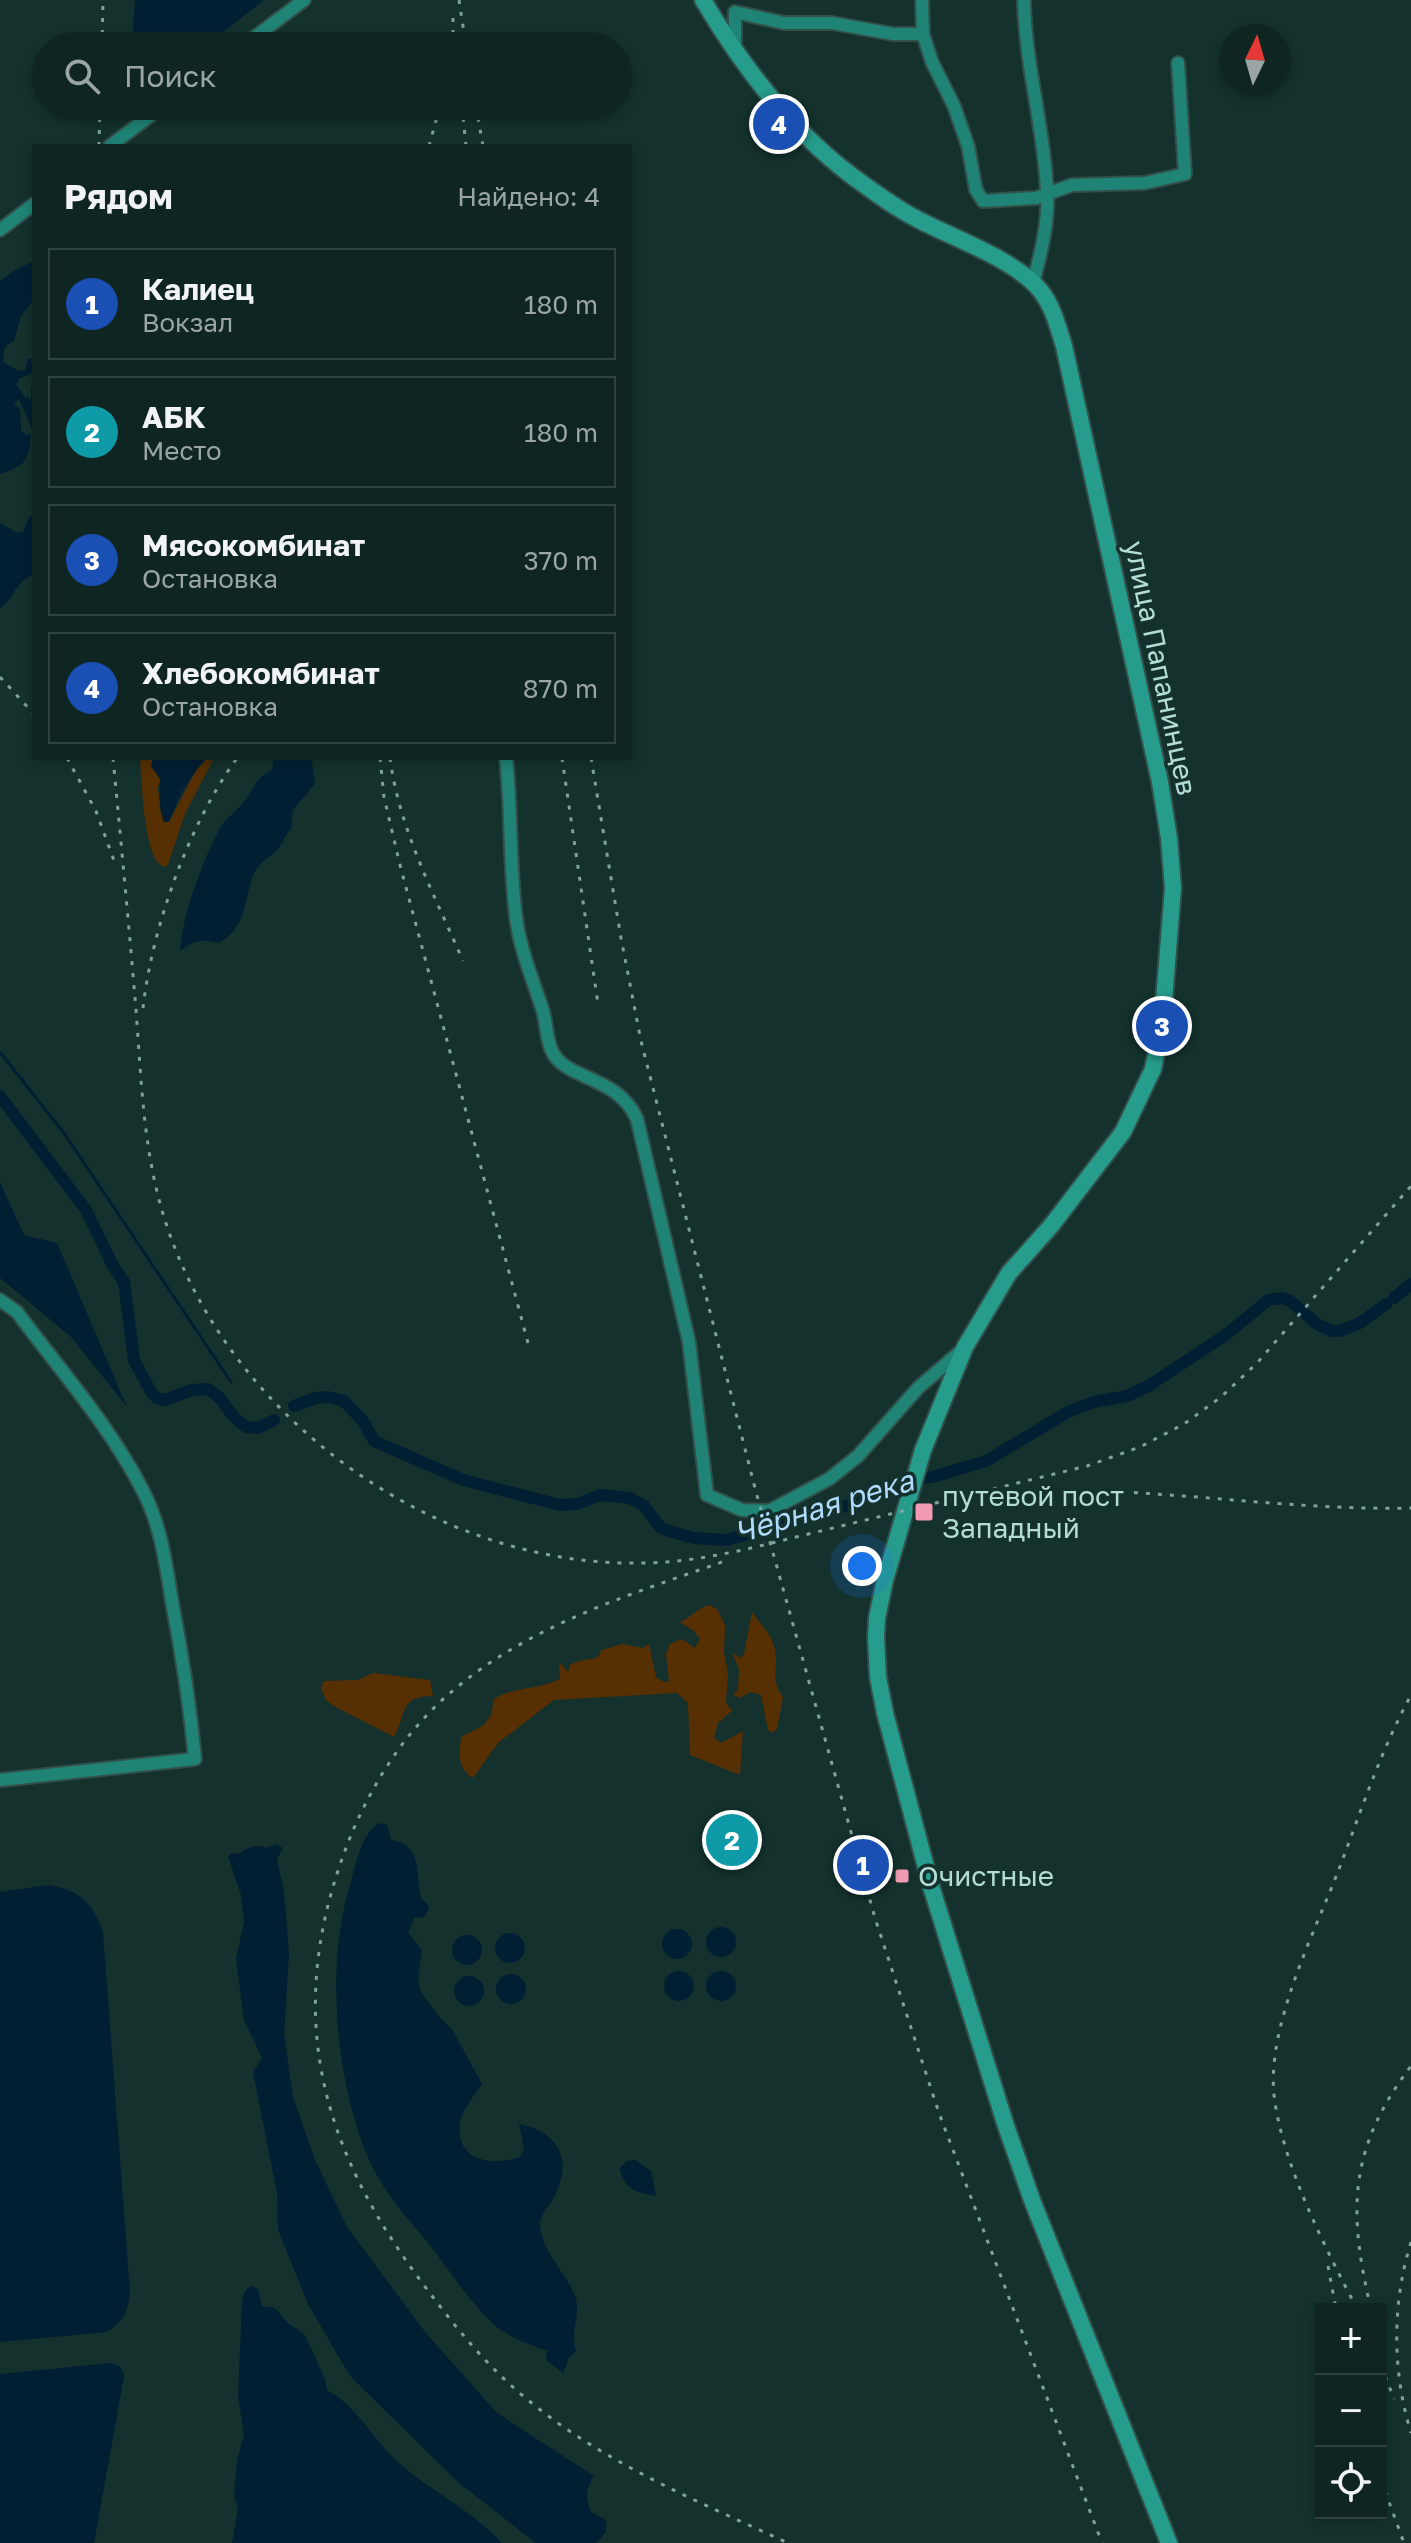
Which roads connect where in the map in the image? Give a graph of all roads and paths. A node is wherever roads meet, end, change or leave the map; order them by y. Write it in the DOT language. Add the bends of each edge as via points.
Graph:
graph roads {
  1 [pos="304,0"];
  2 [pos="703,0"];
  3 [pos="922,0"];
  4 [pos="1024,0"];
  5 [pos="262,32"];
  6 [pos="923,34"];
  7 [pos="735,49"];
  8 [pos="1178,63"];
  9 [pos="144,120"];
  10 [pos="113,144"];
  11 [pos="1048,192"];
  12 [pos="32,206"];
  13 [pos="0,230"];
  14 [pos="1033,283"];
  15 [pos="506,760"];
  16 [pos="0,1300"];
  17 [pos="965,1347"];
  18 [pos="0,1780"];
  19 [pos="1169,2543"];
  1 -- 5 [label="street"];
  2 -- 7 [label="main road, улица Папанинцев"];
  3 -- 6 [label="street"];
  4 -- 11 [label="street"];
  6 -- 7 [label="street" via="784,23 735,12"];
  6 -- 11 [label="street" via="954,106 983,201 1028,199"];
  7 -- 14 [label="main road, улица Папанинцев" via="783,112 851,176 898,209"];
  8 -- 11 [label="street" via="1185,174"];
  9 -- 10 [label="street"];
  11 -- 14 [label="street"];
  12 -- 13 [label="street"];
  14 -- 17 [label="main road, улица Папанинцев" via="1053,313 1064,346 1154,749 1172,862 1172,913 1159,1044 1129,1120 1051,1226 1009,1273"];
  15 -- 17 [label="street" via="514,893 525,959 557,1059 617,1093 637,1119 687,1330 707,1495 742,1510 769,1511 829,1479"];
  16 -- 18 [label="street" via="17,1312 79,1394 144,1493 168,1575 195,1759"];
  17 -- 19 [label="main road, улица Папанинцев" via="923,1450 887,1570 876,1655 885,1713 931,1886 1005,2123"];
}
